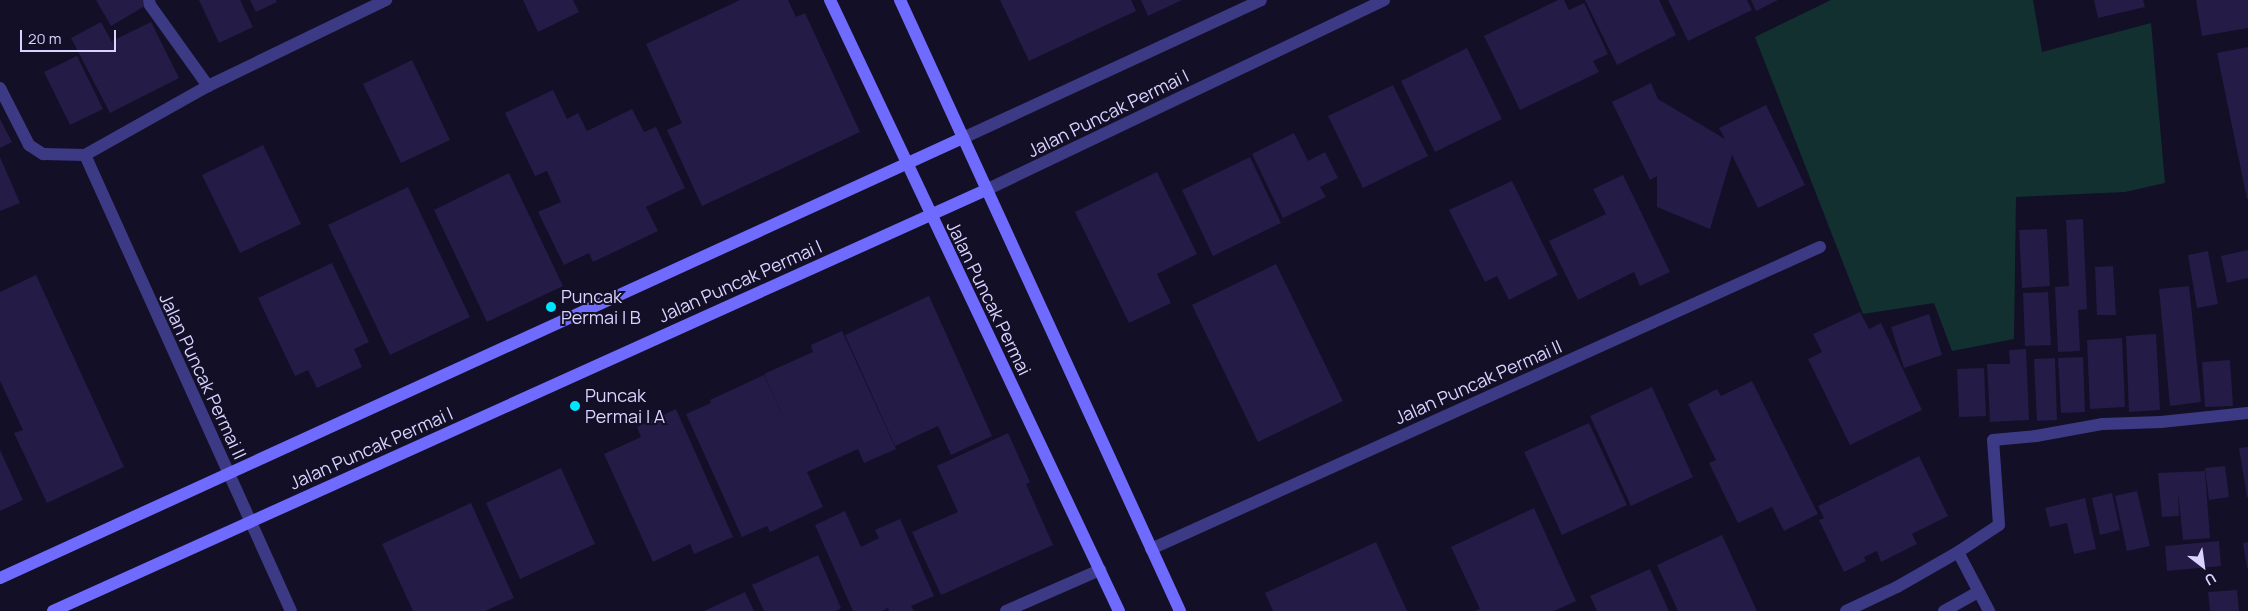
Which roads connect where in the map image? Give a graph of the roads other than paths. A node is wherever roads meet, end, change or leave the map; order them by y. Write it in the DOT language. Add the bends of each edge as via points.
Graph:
graph roads {
  1 [pos="149,0"];
  2 [pos="386,0"];
  3 [pos="830,0"];
  4 [pos="900,0"];
  5 [pos="1261,0"];
  6 [pos="1384,0"];
  7 [pos="208,86"];
  8 [pos="0,88"];
  9 [pos="964,138"];
  10 [pos="85,155"];
  11 [pos="909,164"];
  12 [pos="986,190"];
  13 [pos="930,215"];
  14 [pos="1820,247"];
  15 [pos="2248,412"];
  16 [pos="229,474"];
  17 [pos="250,522"];
  18 [pos="1151,549"];
  19 [pos="1958,552"];
  20 [pos="1100,570"];
  21 [pos="0,578"];
  22 [pos="1978,592"];
  23 [pos="53,611"];
  24 [pos="292,611"];
  25 [pos="1006,611"];
  26 [pos="1119,611"];
  27 [pos="1180,611"];
  28 [pos="1846,611"];
  29 [pos="1944,611"];
  30 [pos="1989,611"];
  1 -- 7 [label="street"];
  2 -- 7 [label="street"];
  3 -- 11 [label="street, Jalan Puncak Permai"];
  4 -- 9 [label="street"];
  5 -- 9 [label="street, Jalan Puncak Permai I"];
  6 -- 12 [label="street, Jalan Puncak Permai I"];
  7 -- 10 [label="street"];
  8 -- 10 [label="street" via="29,145 43,154"];
  9 -- 11 [label="street, Jalan Puncak Permai I"];
  9 -- 12 [label="street"];
  10 -- 16 [label="street, Jalan Puncak Permai II"];
  11 -- 13 [label="street, Jalan Puncak Permai"];
  11 -- 16 [label="street, Jalan Puncak Permai I"];
  12 -- 13 [label="street, Jalan Puncak Permai I"];
  12 -- 18 [label="street"];
  13 -- 17 [label="street, Jalan Puncak Permai I"];
  13 -- 20 [label="street, Jalan Puncak Permai"];
  14 -- 18 [label="street, Jalan Puncak Permai II"];
  15 -- 19 [label="street" via="2160,422 2103,424 1993,440 1999,525"];
  16 -- 17 [label="street, Jalan Puncak Permai II"];
  16 -- 21 [label="street, Jalan Puncak Permai I"];
  17 -- 23 [label="street, Jalan Puncak Permai I"];
  17 -- 24 [label="street, Jalan Puncak Permai II"];
  18 -- 27 [label="street"];
  19 -- 22 [label="street"];
  19 -- 28 [label="street" via="1897,587"];
  20 -- 25 [label="street"];
  20 -- 26 [label="street, Jalan Puncak Permai"];
  22 -- 29 [label="street"];
  22 -- 30 [label="street"];
}
